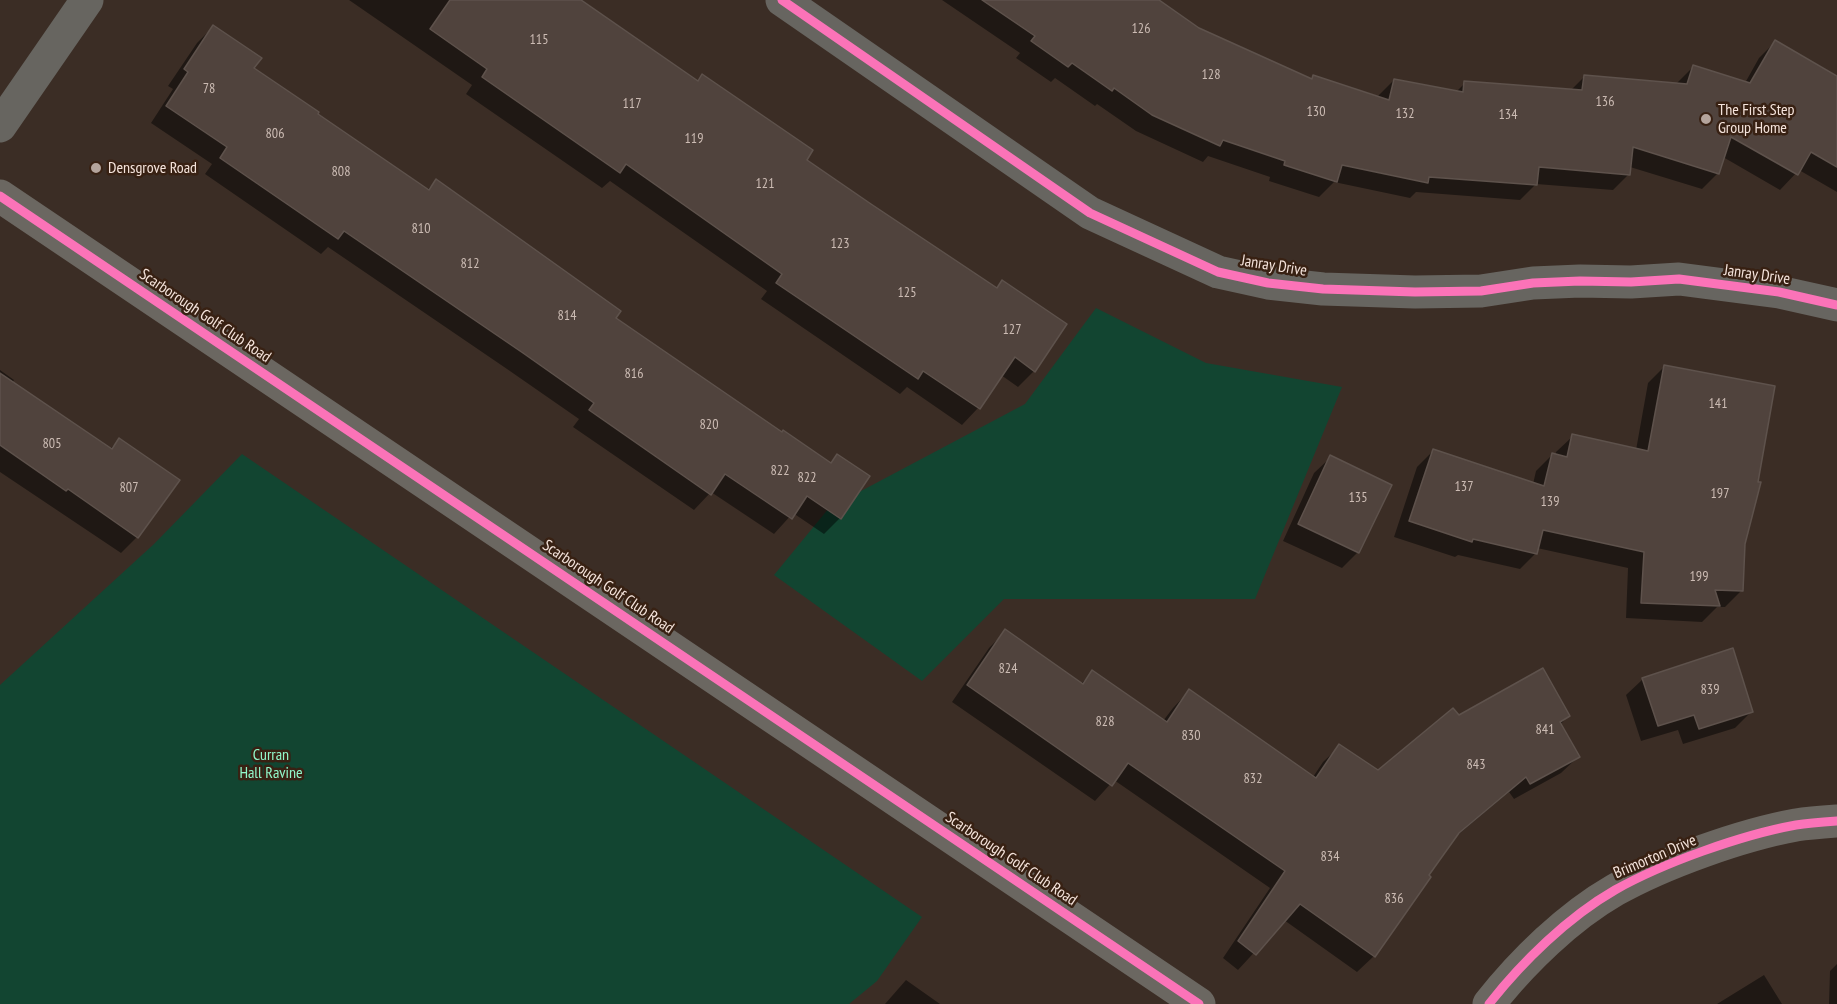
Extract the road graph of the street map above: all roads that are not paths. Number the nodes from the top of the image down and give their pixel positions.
1 (87, 0) edge
2 (782, 0) edge
3 (0, 126) edge
4 (0, 196) edge
5 (1837, 305) edge
6 (1837, 821) edge
7 (1199, 1004) edge
8 (1489, 1004) edge

1 - 3 street
2 - 5 street, Janray Drive
4 - 7 street, Scarborough Golf Club Road
6 - 8 street, Brimorton Drive

